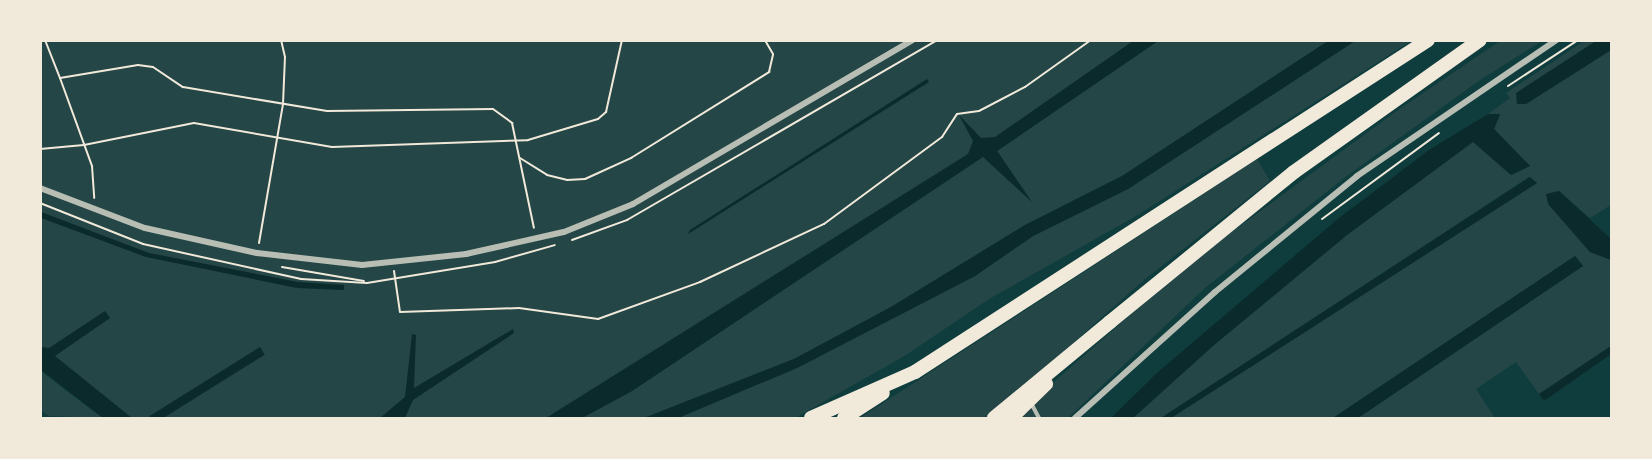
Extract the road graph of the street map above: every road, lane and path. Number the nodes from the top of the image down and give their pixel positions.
1 (45, 40) edge
2 (281, 40) edge
3 (622, 40) edge
4 (765, 40) edge
5 (913, 40) edge
6 (1091, 40) edge
7 (1428, 40) edge
8 (1480, 40) edge
9 (1556, 40) edge
10 (1578, 40) edge
11 (60, 78) junction
12 (1506, 88) dead end
13 (283, 104) junction
14 (1448, 127) dead end
15 (278, 136) junction
16 (518, 141) junction
17 (84, 145) junction
18 (40, 149) edge
19 (520, 158) junction
20 (40, 189) edge
21 (40, 203) edge
22 (92, 209) junction
23 (1318, 222) dead end
24 (536, 239) junction
25 (536, 250) dead end
26 (257, 253) junction
27 (389, 264) junction
28 (267, 265) dead end
29 (278, 266) dead end
30 (1110, 322) junction
31 (915, 372) junction
32 (1030, 400) junction
33 (811, 418) edge
34 (844, 418) edge
35 (994, 418) edge
36 (1011, 418) edge
37 (1039, 418) edge
38 (1075, 418) edge

1 - 11 path
2 - 13 path
3 - 16 path
4 - 19 path
5 - 24 street
6 - 27 path
7 - 31 highway
8 - 30 highway
9 - 38 street
10 - 12 path
11 - 13 path
11 - 17 path
13 - 15 path
13 - 16 path
14 - 23 path
15 - 16 path
15 - 17 path
15 - 26 path
16 - 19 path
17 - 18 path
17 - 22 path
19 - 24 path
20 - 22 street
21 - 29 path
22 - 26 street
24 - 25 path
24 - 27 street
26 - 27 street
26 - 28 path
30 - 32 highway
30 - 35 highway
31 - 33 highway
31 - 34 highway
32 - 36 highway
32 - 37 lane

